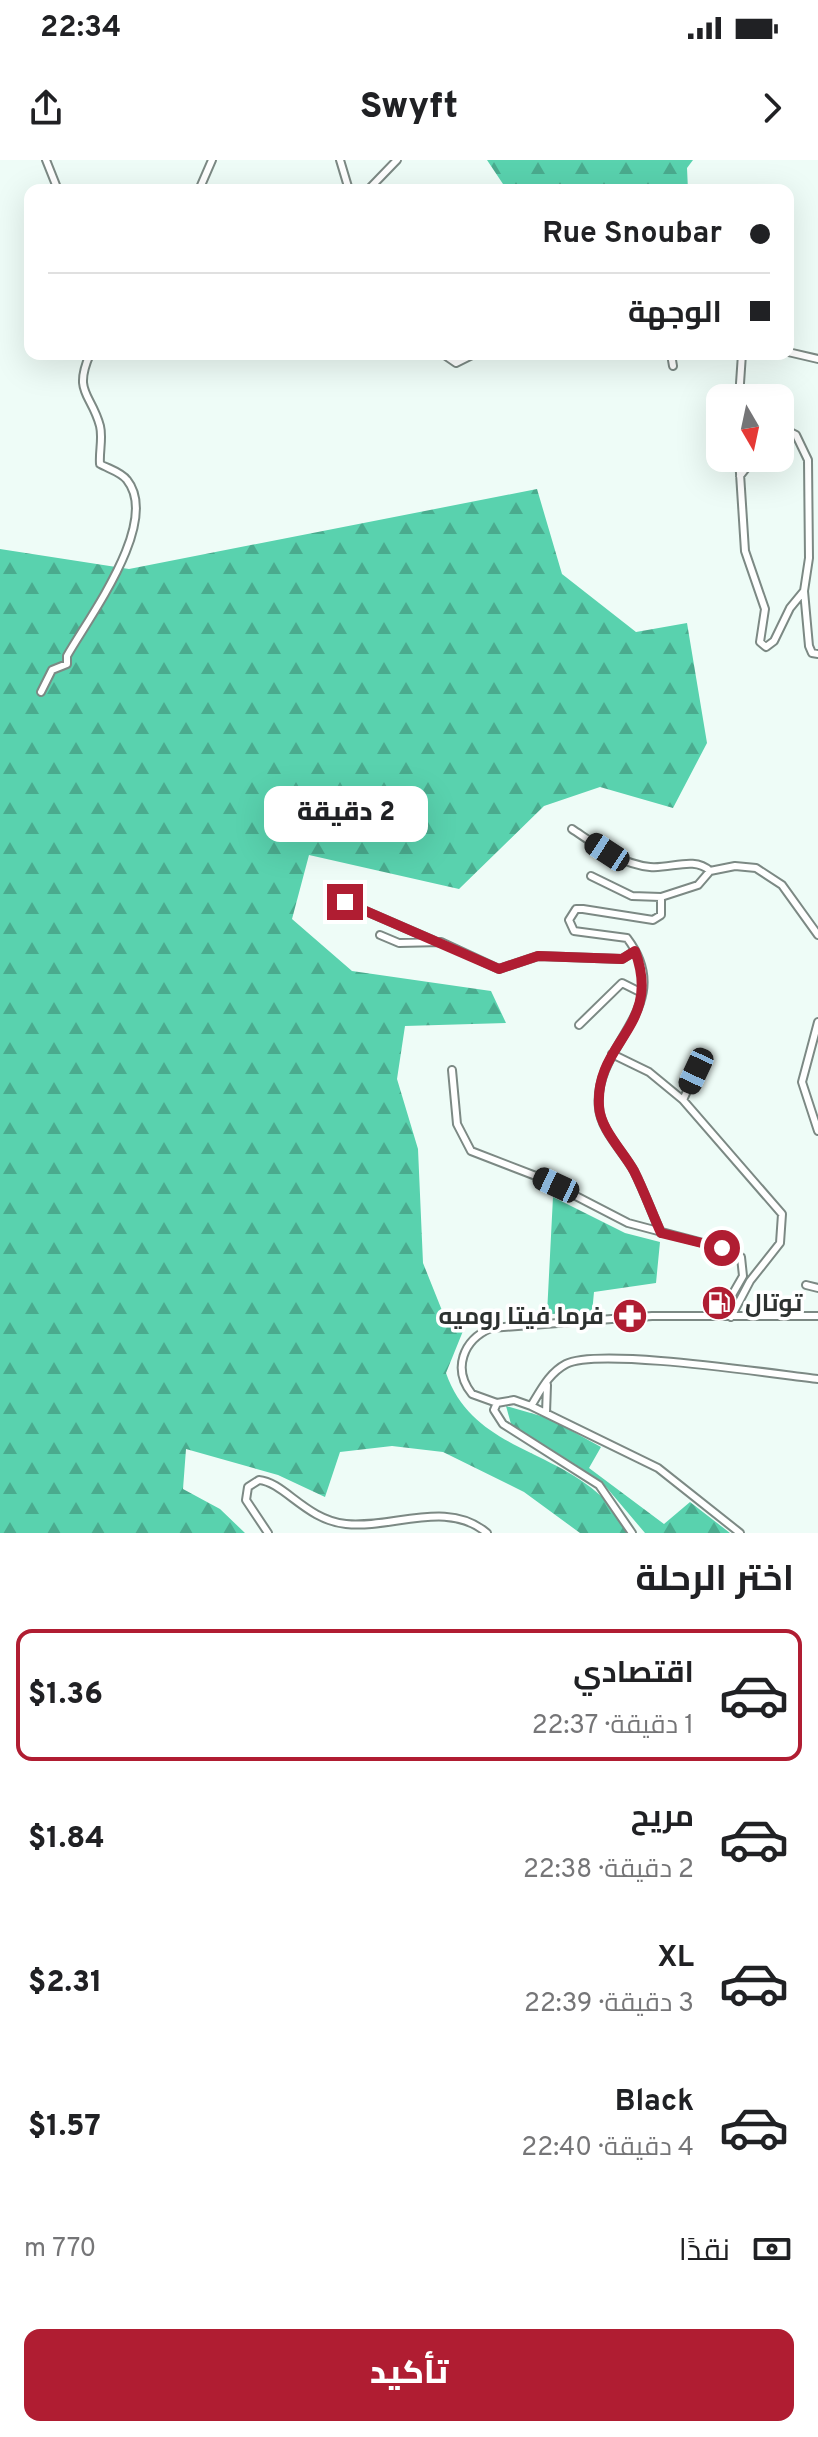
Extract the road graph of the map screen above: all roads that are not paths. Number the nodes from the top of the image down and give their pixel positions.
1 (46, 160) edge
2 (212, 160) edge
3 (340, 160) edge
4 (397, 160) edge
5 (56, 184) edge
6 (202, 184) edge
7 (347, 184) edge
8 (374, 184) edge
9 (794, 353) edge
10 (818, 359) edge
11 (89, 360) edge
12 (672, 360) edge
13 (742, 360) edge
14 (673, 366) dead end
15 (740, 384) edge
16 (794, 434) edge
17 (740, 472) edge
18 (743, 472) edge
19 (740, 476) junction
20 (804, 591) junction
21 (818, 654) edge
22 (41, 692) dead end
23 (572, 829) dead end
24 (710, 871) junction
25 (591, 876) dead end
26 (661, 897) junction
27 (345, 902) dead end
28 (380, 935) dead end
29 (818, 935) edge
30 (435, 941) junction
31 (635, 951) junction
32 (642, 993) junction
33 (818, 1022) edge
34 (579, 1025) dead end
35 (612, 1054) junction
36 (452, 1070) dead end
37 (696, 1071) dead end
38 (683, 1100) junction
39 (818, 1131) edge
40 (661, 1233) junction
41 (806, 1285) dead end
42 (818, 1288) edge
43 (720, 1316) junction
44 (818, 1316) edge
45 (731, 1317) junction
46 (818, 1379) edge
47 (547, 1381) junction
48 (497, 1403) junction
49 (531, 1406) junction
50 (546, 1413) junction
51 (268, 1533) edge
52 (487, 1533) edge
53 (632, 1533) edge
54 (740, 1533) edge

1 - 5 street
2 - 6 street
3 - 7 street
4 - 8 street
9 - 10 street
11 - 22 street
12 - 14 street
13 - 15 street
16 - 20 street
17 - 19 street
18 - 19 street
19 - 20 street
20 - 21 street
23 - 24 street
24 - 26 street
24 - 29 street
25 - 26 street
26 - 31 street
27 - 30 street
28 - 30 street
30 - 31 street
31 - 32 street
32 - 34 street
32 - 35 street
33 - 39 street
35 - 38 street
35 - 40 street
36 - 40 street
37 - 38 street
38 - 45 street
40 - 43 street
41 - 42 street
43 - 45 street
43 - 48 street
44 - 45 street
46 - 47 street
47 - 49 street
47 - 50 street
48 - 49 street
48 - 53 street
49 - 50 street
50 - 54 street
51 - 52 street

